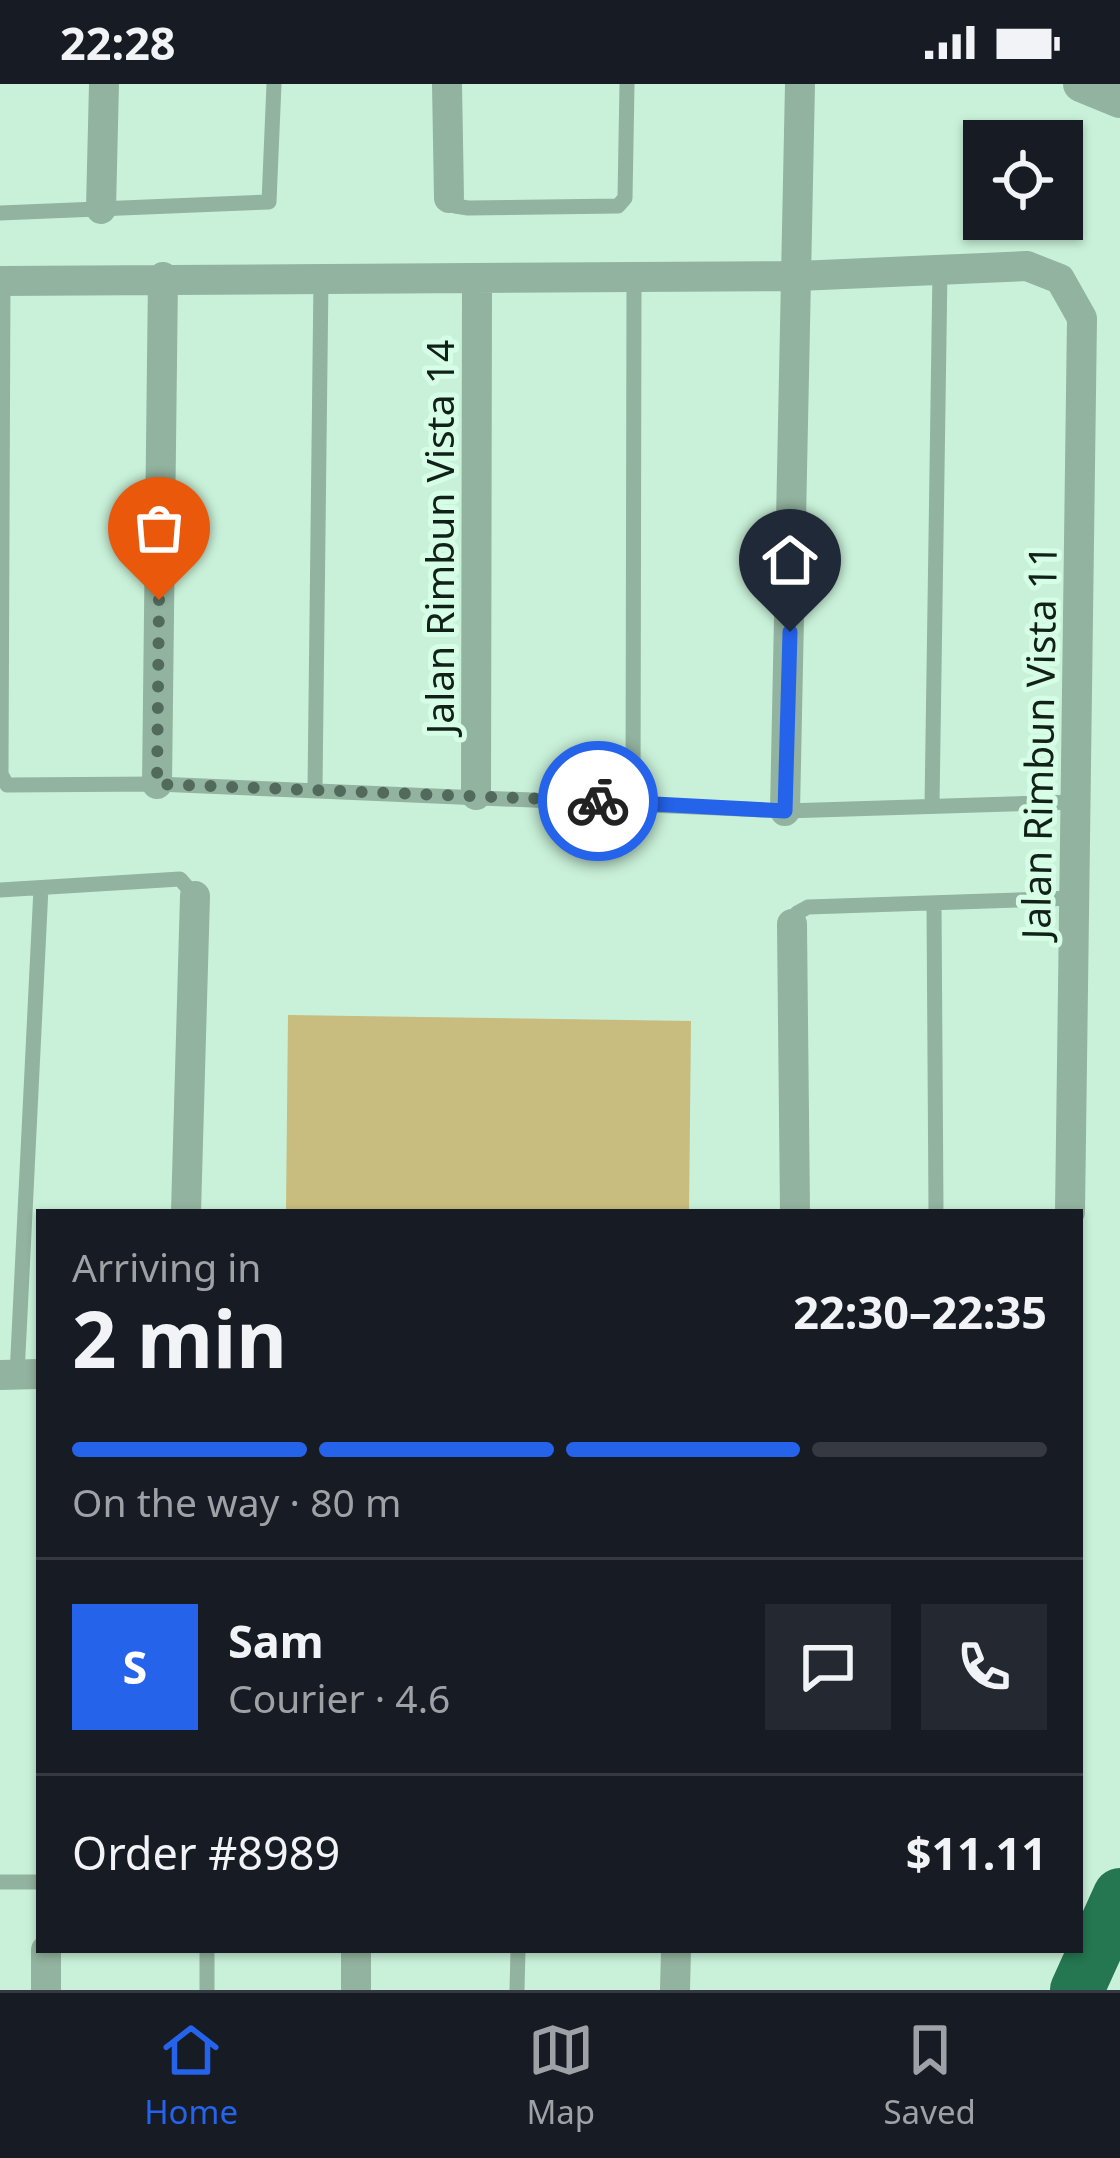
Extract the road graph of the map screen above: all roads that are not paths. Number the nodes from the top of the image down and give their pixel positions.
1 (104, 84) edge
2 (274, 84) edge
3 (447, 84) edge
4 (626, 84) edge
5 (800, 84) edge
6 (1081, 84) edge
7 (1120, 100) edge
8 (449, 198) joint
9 (101, 209) junction
10 (0, 213) edge
11 (940, 270) junction
12 (798, 276) junction
13 (163, 277) junction
14 (321, 278) junction
15 (477, 278) junction
16 (634, 278) junction
17 (2, 281) edge
18 (1, 614) edge
19 (157, 784) junction
20 (315, 789) junction
21 (476, 795) junction
22 (1076, 802) junction
23 (633, 803) junction
24 (932, 806) junction
25 (785, 811) junction
26 (41, 888) junction
27 (0, 890) edge
28 (195, 896) joint
29 (1075, 898) junction
30 (934, 903) junction
31 (792, 924) joint
32 (186, 1209) edge
33 (796, 1209) edge
34 (936, 1209) edge
35 (1070, 1209) edge
36 (19, 1375) edge
37 (0, 1882) edge
38 (36, 1882) edge
39 (1120, 1895) edge
40 (46, 1953) edge
41 (207, 1953) edge
42 (356, 1953) edge
43 (518, 1953) edge
44 (676, 1953) edge
45 (46, 1990) edge
46 (206, 1990) edge
47 (356, 1990) edge
48 (517, 1990) edge
49 (675, 1990) edge
50 (1077, 1990) edge

1 - 9 street
2 - 9 lane
3 - 8 street
4 - 8 lane
5 - 12 street
6 - 7 street
9 - 10 lane
11 - 12 street
11 - 22 street, Jalan Rimbun Vista 11
11 - 24 lane
12 - 16 street
12 - 25 street
13 - 14 street
13 - 17 street
13 - 19 street
14 - 15 street
14 - 20 lane
15 - 16 street
15 - 21 street, Jalan Rimbun Vista 14
16 - 23 lane
17 - 18 lane
18 - 19 lane
19 - 20 lane
20 - 21 lane
21 - 23 lane
22 - 24 lane
22 - 29 street, Jalan Rimbun Vista 11
23 - 25 lane
24 - 25 lane
26 - 27 lane
26 - 28 lane
26 - 36 lane
28 - 32 street
29 - 30 lane
29 - 35 street, Jalan Rimbun Vista 11
30 - 31 lane
30 - 34 lane
31 - 33 street
37 - 38 lane
39 - 50 highway
40 - 45 street
41 - 46 lane
42 - 47 street
43 - 48 lane
44 - 49 street

